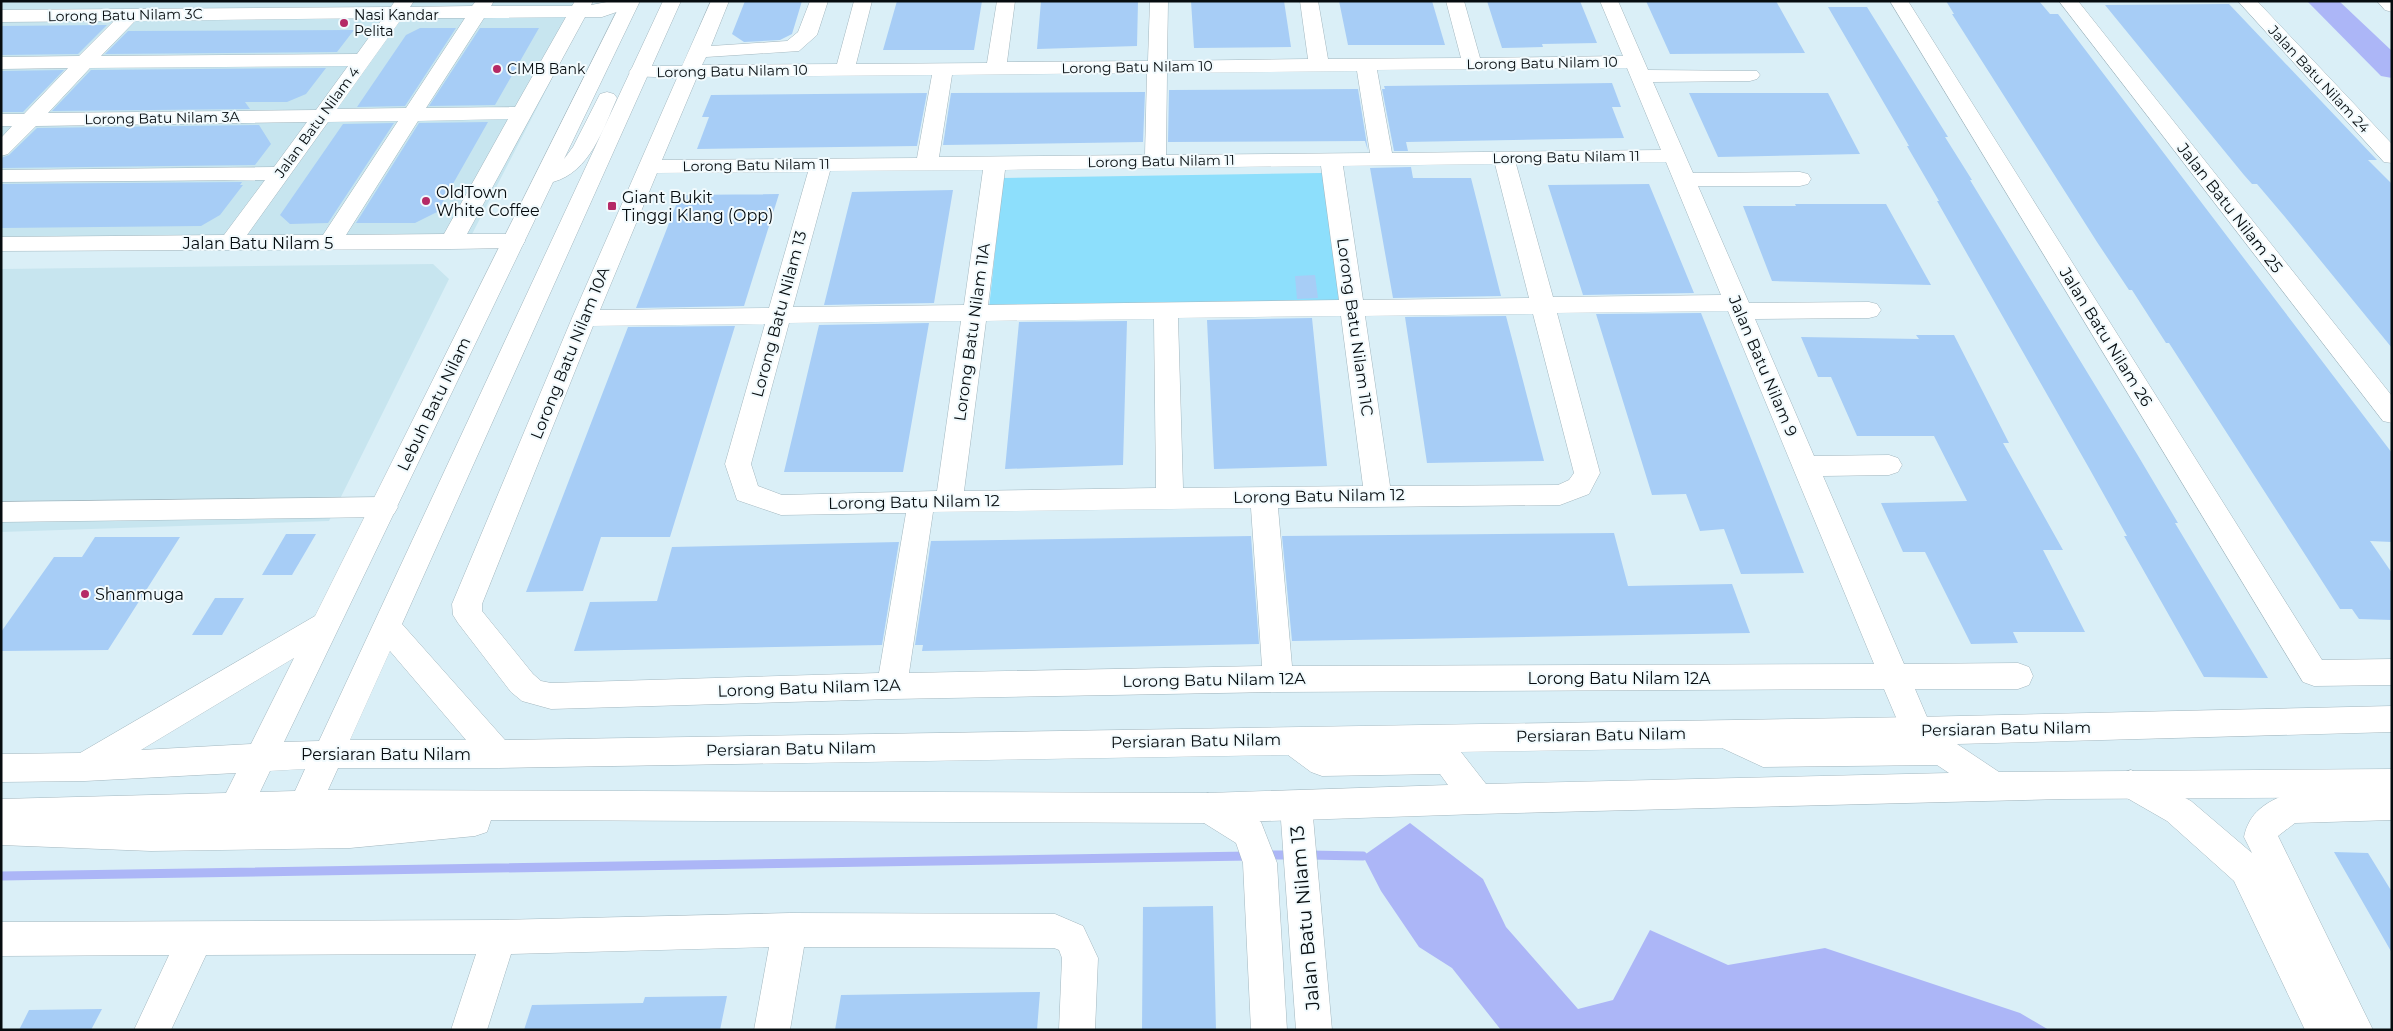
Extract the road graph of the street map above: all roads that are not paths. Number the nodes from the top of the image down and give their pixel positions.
1 (631, 1) edge
2 (672, 1) edge
3 (720, 1) edge
4 (819, 1) edge
5 (864, 1) edge
6 (1006, 1) edge
7 (1159, 1) edge
8 (1309, 1) edge
9 (1455, 1) edge
10 (1609, 1) edge
11 (1899, 1) edge
12 (2068, 1) edge
13 (2247, 1) edge
14 (2386, 1) edge
15 (401, 6) edge
16 (482, 6) edge
17 (581, 6) edge
18 (2392, 6) edge
19 (130, 15) junction
20 (1, 16) edge
21 (363, 60) junction
22 (86, 62) junction
23 (695, 62) junction
24 (1, 63) edge
25 (1366, 64) junction
26 (1472, 64) junction
27 (1319, 65) junction
28 (1158, 67) junction
29 (996, 68) junction
30 (943, 69) junction
31 (1638, 69) junction
32 (844, 70) junction
33 (640, 72) junction
34 (1750, 75) dead end
35 (523, 113) junction
36 (323, 114) junction
37 (411, 115) junction
38 (1, 120) edge
39 (30, 120) junction
40 (1, 150) edge
41 (1674, 156) junction
42 (2392, 157) edge
43 (1504, 158) junction
44 (1331, 159) junction
45 (1382, 159) junction
46 (1155, 161) junction
47 (995, 163) junction
48 (927, 164) junction
49 (821, 165) junction
50 (649, 167) junction
51 (280, 173) junction
52 (1, 176) edge
53 (546, 178) junction
54 (1800, 179) dead end
55 (1684, 180) junction
56 (514, 241) junction
57 (330, 242) junction
58 (451, 242) junction
59 (230, 243) junction
60 (1, 244) edge
61 (1544, 306) junction
62 (1738, 307) junction
63 (1352, 308) junction
64 (1166, 310) junction
65 (1870, 310) dead end
66 (975, 313) junction
67 (779, 316) junction
68 (584, 318) junction
69 (2392, 414) edge
70 (738, 464) joint
71 (1889, 465) dead end
72 (1805, 466) junction
73 (1378, 495) junction
74 (1264, 497) junction
75 (1170, 498) junction
76 (949, 502) junction
77 (921, 503) junction
78 (384, 507) junction
79 (1, 512) edge
80 (326, 624) junction
81 (387, 628) junction
82 (2392, 672) edge
83 (2018, 676) dead end
84 (1895, 678) junction
85 (1278, 679) junction
86 (892, 686) junction
87 (533, 692) joint
88 (2392, 719) edge
89 (1917, 731) junction
90 (1725, 734) junction
91 (1292, 740) junction
92 (328, 754) junction
93 (498, 754) junction
94 (260, 756) junction
95 (85, 767) junction
96 (1, 768) edge
97 (2392, 783) edge
98 (2132, 784) junction
99 (1995, 787) junction
100 (1478, 799) junction
101 (305, 804) junction
102 (2392, 805) edge
103 (630, 806) junction
104 (1296, 806) junction
105 (236, 807) junction
106 (1208, 808) junction
107 (1, 814) edge
108 (1, 831) edge
109 (2261, 837) junction
110 (2246, 870) junction
111 (790, 930) junction
112 (499, 937) junction
113 (196, 938) junction
114 (1, 940) edge
115 (152, 1030) edge
116 (468, 1030) edge
117 (772, 1030) edge
118 (1078, 1030) edge
119 (1269, 1030) edge
120 (1314, 1030) edge
121 (2324, 1030) edge
122 (2354, 1030) edge

1 - 17 street, Lorong Batu Nilam 3C
1 - 53 street, Lebuh Batu Nilam
2 - 33 street
3 - 23 street, Lorong Batu Nilam 10A
4 - 23 street
5 - 32 street
6 - 29 street
7 - 28 street
8 - 27 street
9 - 26 street
10 - 31 street, Jalan Batu Nilam 9
11 - 82 street, Jalan Batu Nilam 26
12 - 69 street, Jalan Batu Nilam 25
13 - 42 street, Jalan Batu Nilam 24
14 - 18 street
15 - 16 street, Lorong Batu Nilam 3C
15 - 19 street, Lorong Batu Nilam 3C
15 - 21 street, Jalan Batu Nilam 4
16 - 17 street, Lorong Batu Nilam 3C
16 - 37 street
17 - 35 street
19 - 20 street, Lorong Batu Nilam 3C
19 - 22 street
21 - 22 street
21 - 36 street, Jalan Batu Nilam 4
22 - 24 street
22 - 39 street
23 - 32 street, Lorong Batu Nilam 10
23 - 33 street, Lorong Batu Nilam 10
23 - 50 street, Lorong Batu Nilam 10A
25 - 26 street, Lorong Batu Nilam 10
25 - 27 street, Lorong Batu Nilam 10
25 - 45 street
26 - 31 street, Lorong Batu Nilam 10
27 - 28 street, Lorong Batu Nilam 10
28 - 29 street, Lorong Batu Nilam 10
28 - 46 street
29 - 30 street, Lorong Batu Nilam 10
30 - 32 street, Lorong Batu Nilam 10
30 - 48 street
31 - 34 street, Lorong Batu Nilam 10
31 - 41 street, Jalan Batu Nilam 9
33 - 53 street, Lorong Batu Nilam 10
33 - 81 street
35 - 37 street, Lorong Batu Nilam 3A
35 - 58 street
36 - 37 street, Lorong Batu Nilam 3A
36 - 39 street, Lorong Batu Nilam 3A
36 - 51 street, Jalan Batu Nilam 4
37 - 57 street
38 - 39 street, Lorong Batu Nilam 3A
39 - 40 street
41 - 43 street, Lorong Batu Nilam 11
41 - 55 street, Jalan Batu Nilam 9
43 - 45 street, Lorong Batu Nilam 11
43 - 61 street, Lorong Batu Nilam 12
44 - 45 street, Lorong Batu Nilam 11
44 - 46 street, Lorong Batu Nilam 11
44 - 63 street, Lorong Batu Nilam 11C
46 - 47 street, Lorong Batu Nilam 11
47 - 48 street, Lorong Batu Nilam 11
47 - 66 street, Lorong Batu Nilam 11A
48 - 49 street, Lorong Batu Nilam 11
49 - 50 street, Lorong Batu Nilam 11
49 - 67 street, Lorong Batu Nilam 13
50 - 68 street, Lorong Batu Nilam 10A
51 - 52 street
51 - 59 street, Jalan Batu Nilam 4
53 - 56 street, Lebuh Batu Nilam
54 - 55 street
55 - 62 street, Jalan Batu Nilam 9
56 - 58 street, Jalan Batu Nilam 5
56 - 78 street, Lebuh Batu Nilam
57 - 58 street, Jalan Batu Nilam 5
57 - 59 street, Jalan Batu Nilam 5
59 - 60 street, Jalan Batu Nilam 5
61 - 62 street
61 - 63 street
61 - 73 street, Lorong Batu Nilam 12
62 - 65 street
62 - 72 street, Jalan Batu Nilam 9
63 - 64 street
63 - 73 street, Lorong Batu Nilam 11C
64 - 66 street
64 - 75 street
66 - 67 street
66 - 76 street, Lorong Batu Nilam 11A
67 - 68 street
67 - 70 street, Lorong Batu Nilam 13
68 - 87 street, Lorong Batu Nilam 10A
70 - 77 street, Lorong Batu Nilam 12
71 - 72 street
72 - 84 street, Jalan Batu Nilam 9
73 - 74 street, Lorong Batu Nilam 12
74 - 75 street, Lorong Batu Nilam 12
74 - 85 street
75 - 76 street, Lorong Batu Nilam 12
76 - 77 street, Lorong Batu Nilam 12
77 - 86 street
78 - 79 street
78 - 80 street, Lebuh Batu Nilam
80 - 94 street, Lebuh Batu Nilam
80 - 95 street
81 - 92 street
81 - 93 street
83 - 84 street, Lorong Batu Nilam 12A
84 - 85 street, Lorong Batu Nilam 12A
84 - 89 street, Jalan Batu Nilam 9
85 - 86 street, Lorong Batu Nilam 12A
86 - 87 street, Lorong Batu Nilam 12A
88 - 89 street, Persiaran Batu Nilam
89 - 90 street, Persiaran Batu Nilam
90 - 91 street, Persiaran Batu Nilam
90 - 99 street
91 - 93 street, Persiaran Batu Nilam
91 - 100 street
92 - 93 street, Persiaran Batu Nilam
92 - 94 street, Persiaran Batu Nilam
92 - 101 street
94 - 95 street, Persiaran Batu Nilam
94 - 105 street, Lebuh Batu Nilam
95 - 96 street, Persiaran Batu Nilam
97 - 98 street
98 - 99 street
98 - 110 street
99 - 100 street
100 - 104 street
101 - 103 street
101 - 105 street
102 - 109 street
103 - 106 street
103 - 108 street
104 - 106 street
104 - 120 street, Jalan Batu Nilam 13
105 - 107 street
106 - 119 street
109 - 110 street
109 - 122 street
110 - 121 street
111 - 112 street
111 - 117 street
111 - 118 street
112 - 113 street
112 - 116 street
113 - 114 street
113 - 115 street

